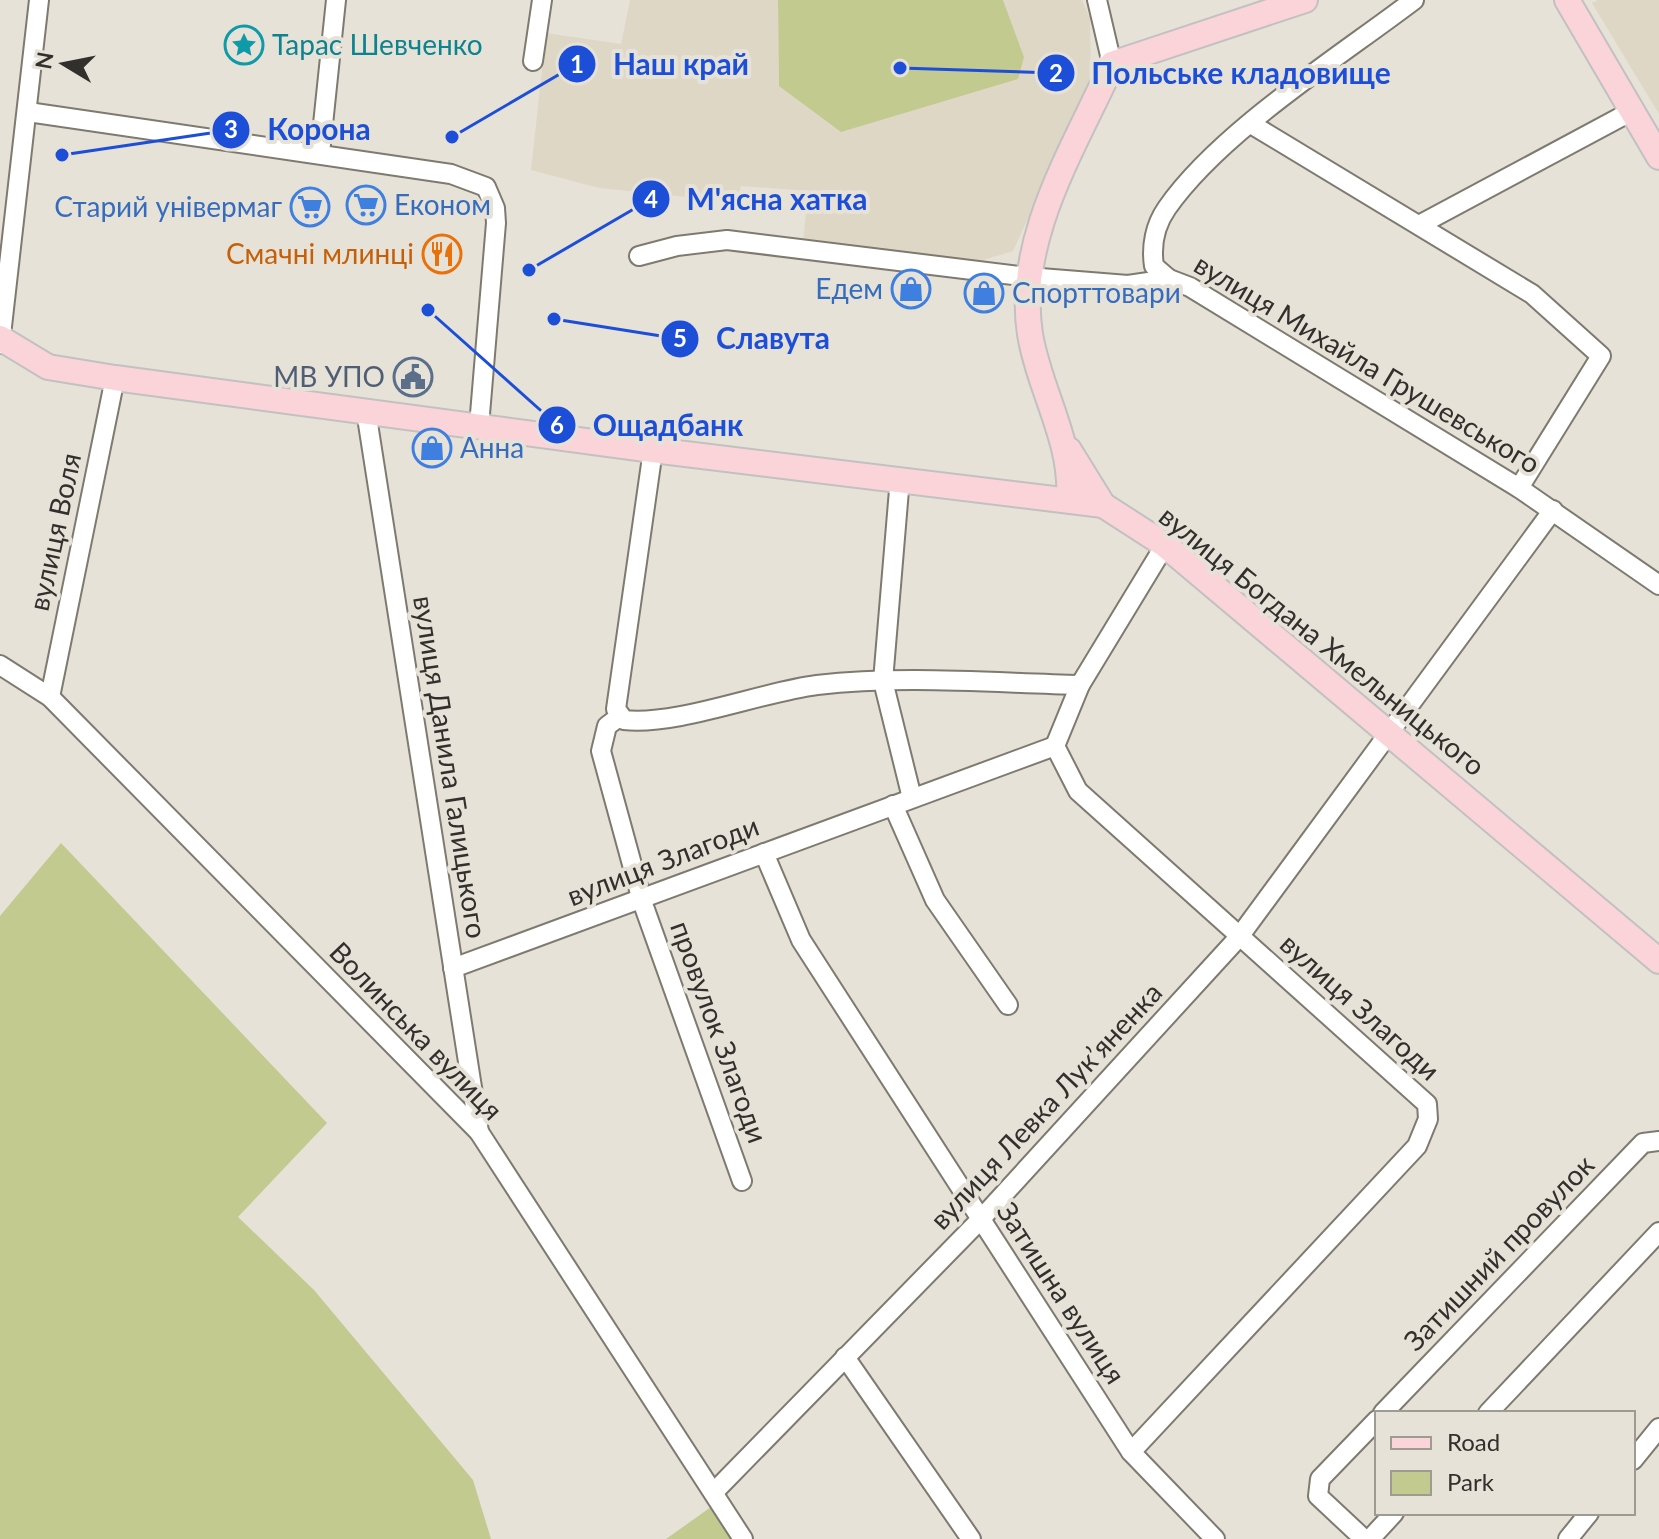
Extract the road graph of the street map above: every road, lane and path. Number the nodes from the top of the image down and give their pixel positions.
1 (39, 0) edge
2 (336, 0) edge
3 (542, 0) edge
4 (1097, 0) edge
5 (1305, 0) edge
6 (1414, 0) edge
7 (1567, 0) edge
8 (533, 61) dead end
9 (1112, 64) junction
10 (1632, 111) junction
11 (28, 112) junction
12 (1251, 124) junction
13 (320, 153) junction
14 (1659, 157) edge
15 (1421, 224) junction
16 (639, 256) dead end
17 (1028, 277) junction
18 (1169, 279) junction
19 (0, 340) edge
20 (115, 378) junction
21 (366, 411) junction
22 (479, 426) junction
23 (1062, 438) junction
24 (653, 450) junction
25 (900, 478) junction
26 (1519, 488) junction
27 (1041, 495) junction
28 (1069, 499) junction
29 (1103, 505) junction
30 (1553, 510) junction
31 (1165, 545) junction
32 (1659, 585) edge
33 (0, 665) edge
34 (883, 681) junction
35 (1080, 685) junction
36 (50, 697) junction
37 (619, 717) junction
38 (1387, 731) junction
39 (1055, 746) junction
40 (912, 798) junction
41 (893, 805) junction
42 (764, 853) junction
43 (642, 901) junction
44 (1239, 937) junction
45 (1659, 961) edge
46 (453, 968) junction
47 (1008, 1005) dead end
48 (479, 1132) junction
49 (1659, 1141) edge
50 (742, 1181) dead end
51 (980, 1220) junction
52 (1659, 1232) edge
53 (845, 1357) junction
54 (1385, 1411) edge
55 (1490, 1411) edge
56 (1375, 1422) edge
57 (1659, 1428) edge
58 (1131, 1452) junction
59 (1635, 1458) edge
60 (714, 1492) junction
61 (1392, 1515) edge
62 (1587, 1515) edge
63 (1376, 1536) edge
64 (743, 1539) edge
65 (971, 1539) edge
66 (1215, 1539) edge
67 (1568, 1539) edge

1 - 11 street
2 - 13 street
3 - 8 street
4 - 9 street
5 - 9 main road
6 - 12 street
7 - 10 main road
9 - 17 main road
10 - 14 main road
10 - 15 street
11 - 13 street
11 - 19 street
12 - 15 street
12 - 18 street
13 - 22 street
15 - 26 street
16 - 17 street, вулиця Михайла Грушевського
17 - 18 street, вулиця Михайла Грушевського
17 - 23 main road
18 - 26 street, вулиця Михайла Грушевського
19 - 20 main road, вулиця Богдана Хмельницького
20 - 21 main road, вулиця Богдана Хмельницького
20 - 36 street, вулиця Воля
21 - 22 main road, вулиця Богдана Хмельницького
21 - 46 street, вулиця Данила Галицького
22 - 24 main road, вулиця Богдана Хмельницького
23 - 27 main road
23 - 28 main road
23 - 29 main road
24 - 25 main road, вулиця Богдана Хмельницького
24 - 37 street
25 - 27 main road, вулиця Богдана Хмельницького
25 - 34 street
26 - 30 street, вулиця Михайла Грушевського
27 - 28 main road, вулиця Богдана Хмельницького
28 - 29 main road, вулиця Богдана Хмельницького
29 - 31 main road, вулиця Богдана Хмельницького
30 - 32 street, вулиця Михайла Грушевського
30 - 38 street, вулиця Левка Лукʼяненка
31 - 35 street
31 - 38 main road, вулиця Богдана Хмельницького
33 - 36 street, Волинська вулиця
34 - 35 street
34 - 37 street
34 - 40 street
35 - 39 street
36 - 48 street, Волинська вулиця
37 - 43 street, провулок Злагоди
38 - 44 street, вулиця Левка Лукʼяненка
38 - 45 main road, вулиця Богдана Хмельницького
39 - 40 street, вулиця Злагоди
39 - 44 street, вулиця Злагоди
40 - 41 street, вулиця Злагоди
41 - 42 street, вулиця Злагоди
41 - 47 street
42 - 43 street, вулиця Злагоди
42 - 51 street, Затишна вулиця
43 - 46 street, вулиця Злагоди
43 - 50 street, провулок Злагоди
44 - 51 street, вулиця Левка Лукʼяненка
44 - 58 street, вулиця Злагоди
46 - 48 street, вулиця Данила Галицького
48 - 60 street, Волинська вулиця
49 - 54 street, Затишний провулок
51 - 53 street, вулиця Левка Лукʼяненка
51 - 58 street, Затишна вулиця
52 - 55 street
53 - 60 street, вулиця Левка Лукʼяненка
53 - 65 street
56 - 63 street
57 - 59 street
58 - 66 street, Затишна вулиця
60 - 64 street, Волинська вулиця
61 - 63 street
62 - 67 street

